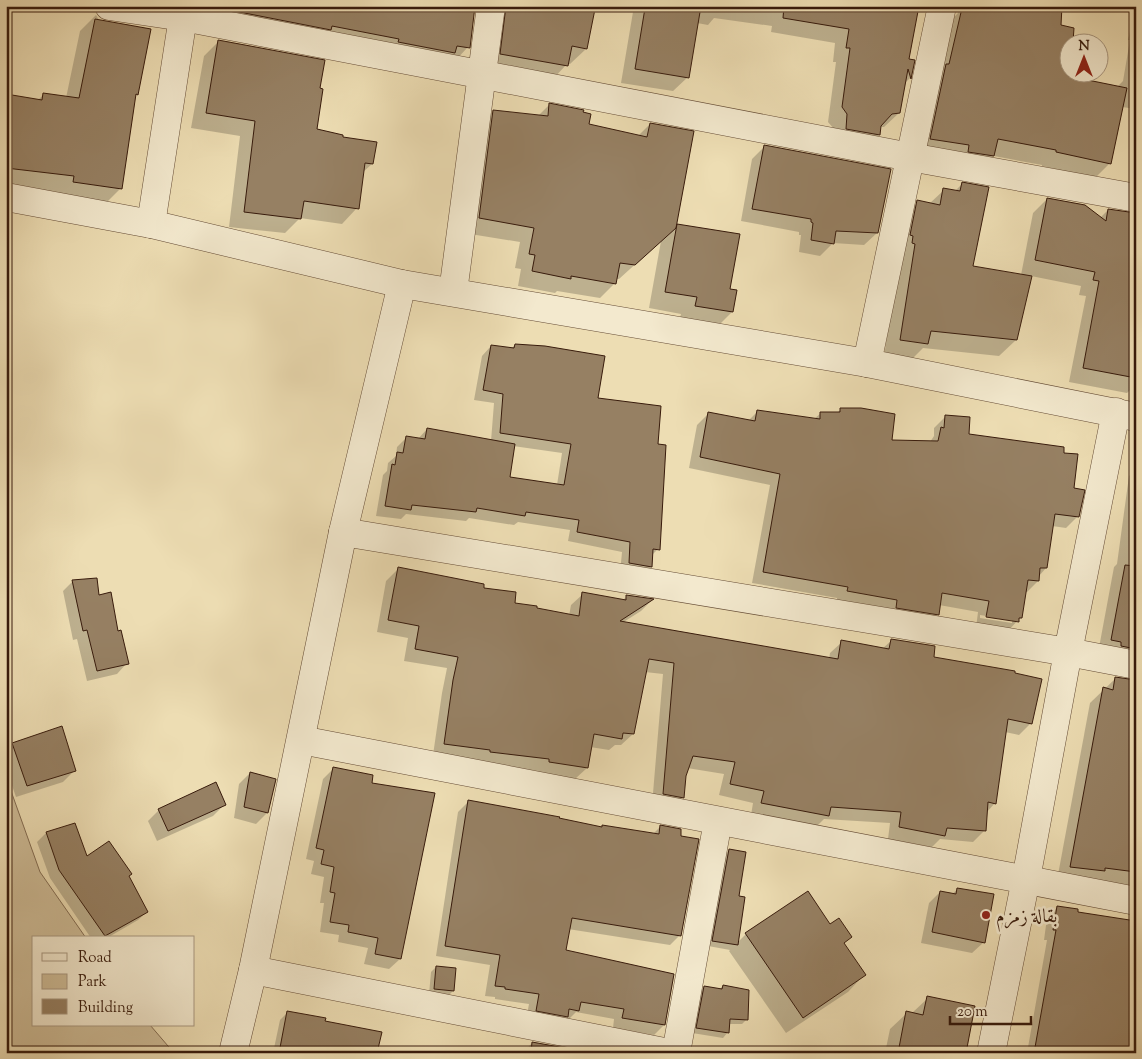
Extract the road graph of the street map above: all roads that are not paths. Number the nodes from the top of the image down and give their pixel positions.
1 (109, 6) edge
2 (491, 6) edge
3 (942, 6) edge
4 (183, 17) junction
5 (481, 73) junction
6 (910, 157) junction
7 (6, 197) edge
8 (1136, 198) edge
9 (150, 224) junction
10 (402, 284) junction
11 (453, 292) junction
12 (867, 363) junction
13 (1126, 415) edge
14 (343, 532) junction
15 (1068, 652) junction
16 (1136, 666) edge
17 (301, 740) junction
18 (718, 821) junction
19 (1026, 879) junction
20 (1136, 901) edge
21 (253, 970) junction
22 (233, 1053) edge
23 (669, 1053) edge
24 (676, 1053) edge
25 (991, 1053) edge

1 - 4 street
2 - 5 street
3 - 6 street
4 - 5 street
4 - 9 street
5 - 6 street
5 - 11 street
6 - 8 street
6 - 12 street
7 - 9 street
9 - 10 street
10 - 11 street
10 - 14 street
11 - 12 street
12 - 13 street
13 - 15 street
14 - 15 street
14 - 17 street
15 - 16 street
15 - 19 street
17 - 18 street
17 - 21 street
18 - 19 street
18 - 24 street
19 - 20 street
19 - 25 street
21 - 22 street
21 - 23 street

